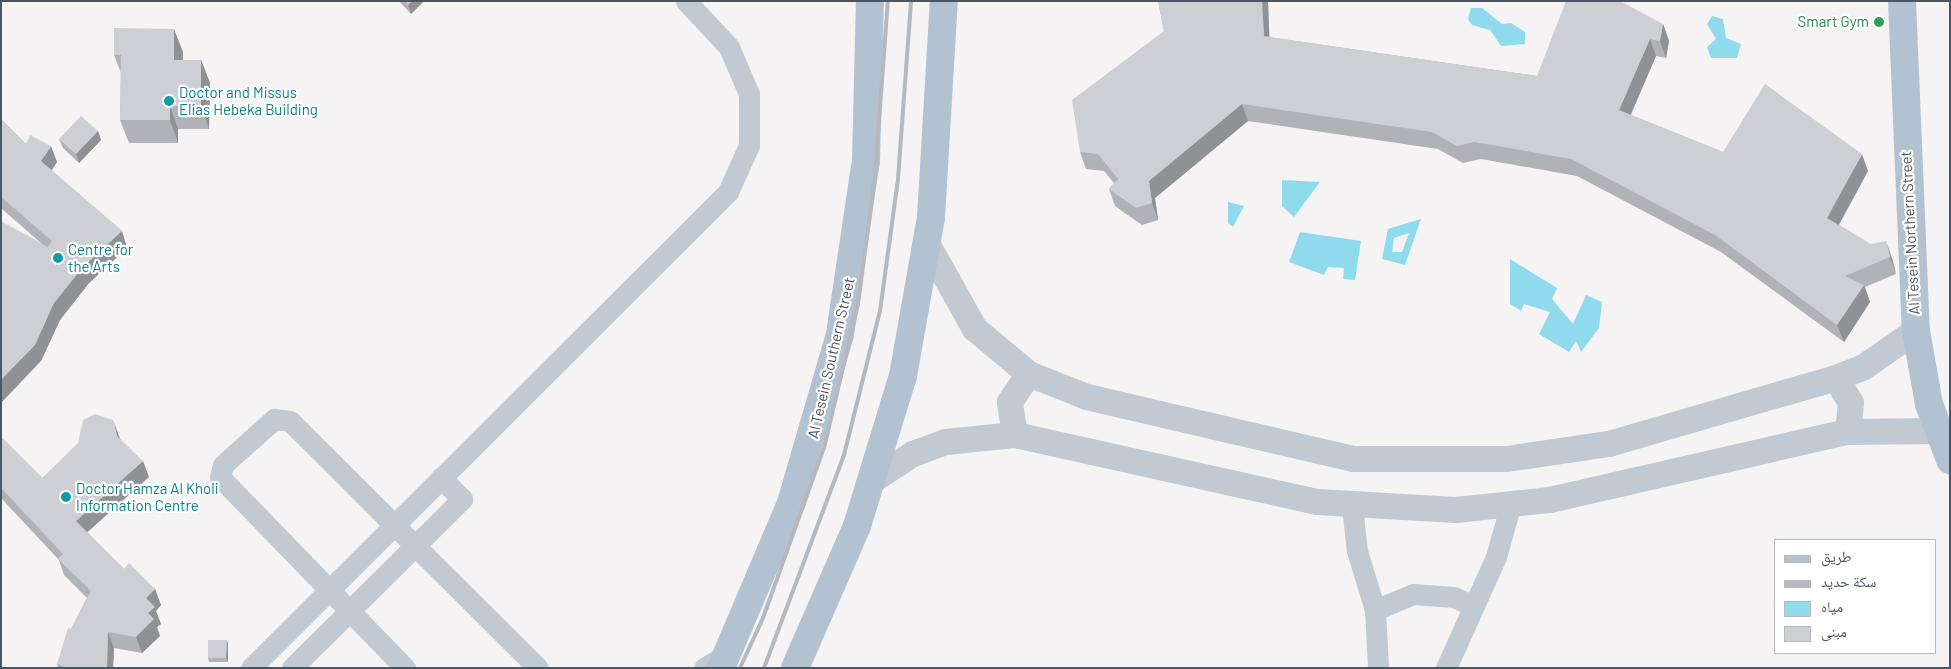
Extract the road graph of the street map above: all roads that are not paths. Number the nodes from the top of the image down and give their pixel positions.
1 (686, 1) edge
2 (870, 1) edge
3 (944, 1) edge
4 (1902, 1) edge
5 (928, 245) junction
6 (1916, 330) junction
7 (1029, 374) junction
8 (1836, 378) junction
9 (1939, 431) junction
10 (1848, 432) junction
11 (1015, 435) junction
12 (1950, 460) edge
13 (441, 478) junction
14 (873, 480) junction
15 (1352, 506) junction
16 (1510, 507) junction
17 (394, 524) junction
18 (415, 545) junction
19 (327, 590) junction
20 (1473, 606) junction
21 (1375, 610) junction
22 (349, 611) junction
23 (276, 641) junction
24 (724, 661) edge
25 (295, 664) edge
26 (528, 665) edge
27 (251, 668) edge
28 (405, 668) edge
29 (704, 668) edge
30 (795, 668) edge
31 (1378, 668) edge
32 (1446, 668) edge

1 - 13 street
2 - 24 main road, Al Tesein Southern Street
3 - 5 main road
4 - 6 main road, Al Tesein Northern Street
5 - 7 street
5 - 14 main road
6 - 8 street
6 - 9 main road, Al Tesein Northern Street
7 - 8 street
7 - 11 street
8 - 10 street
9 - 10 street
9 - 12 main road, Al Tesein Northern Street
10 - 16 street
11 - 14 street
11 - 15 street
13 - 17 street
13 - 18 street
14 - 30 main road
15 - 16 street
15 - 21 street
16 - 20 street
17 - 18 street
17 - 19 street
17 - 19 street
18 - 22 street
18 - 26 street
19 - 22 street
19 - 23 street
20 - 21 street
20 - 32 street
21 - 31 street
22 - 25 street
22 - 28 street
23 - 25 street
23 - 27 street
24 - 29 street

